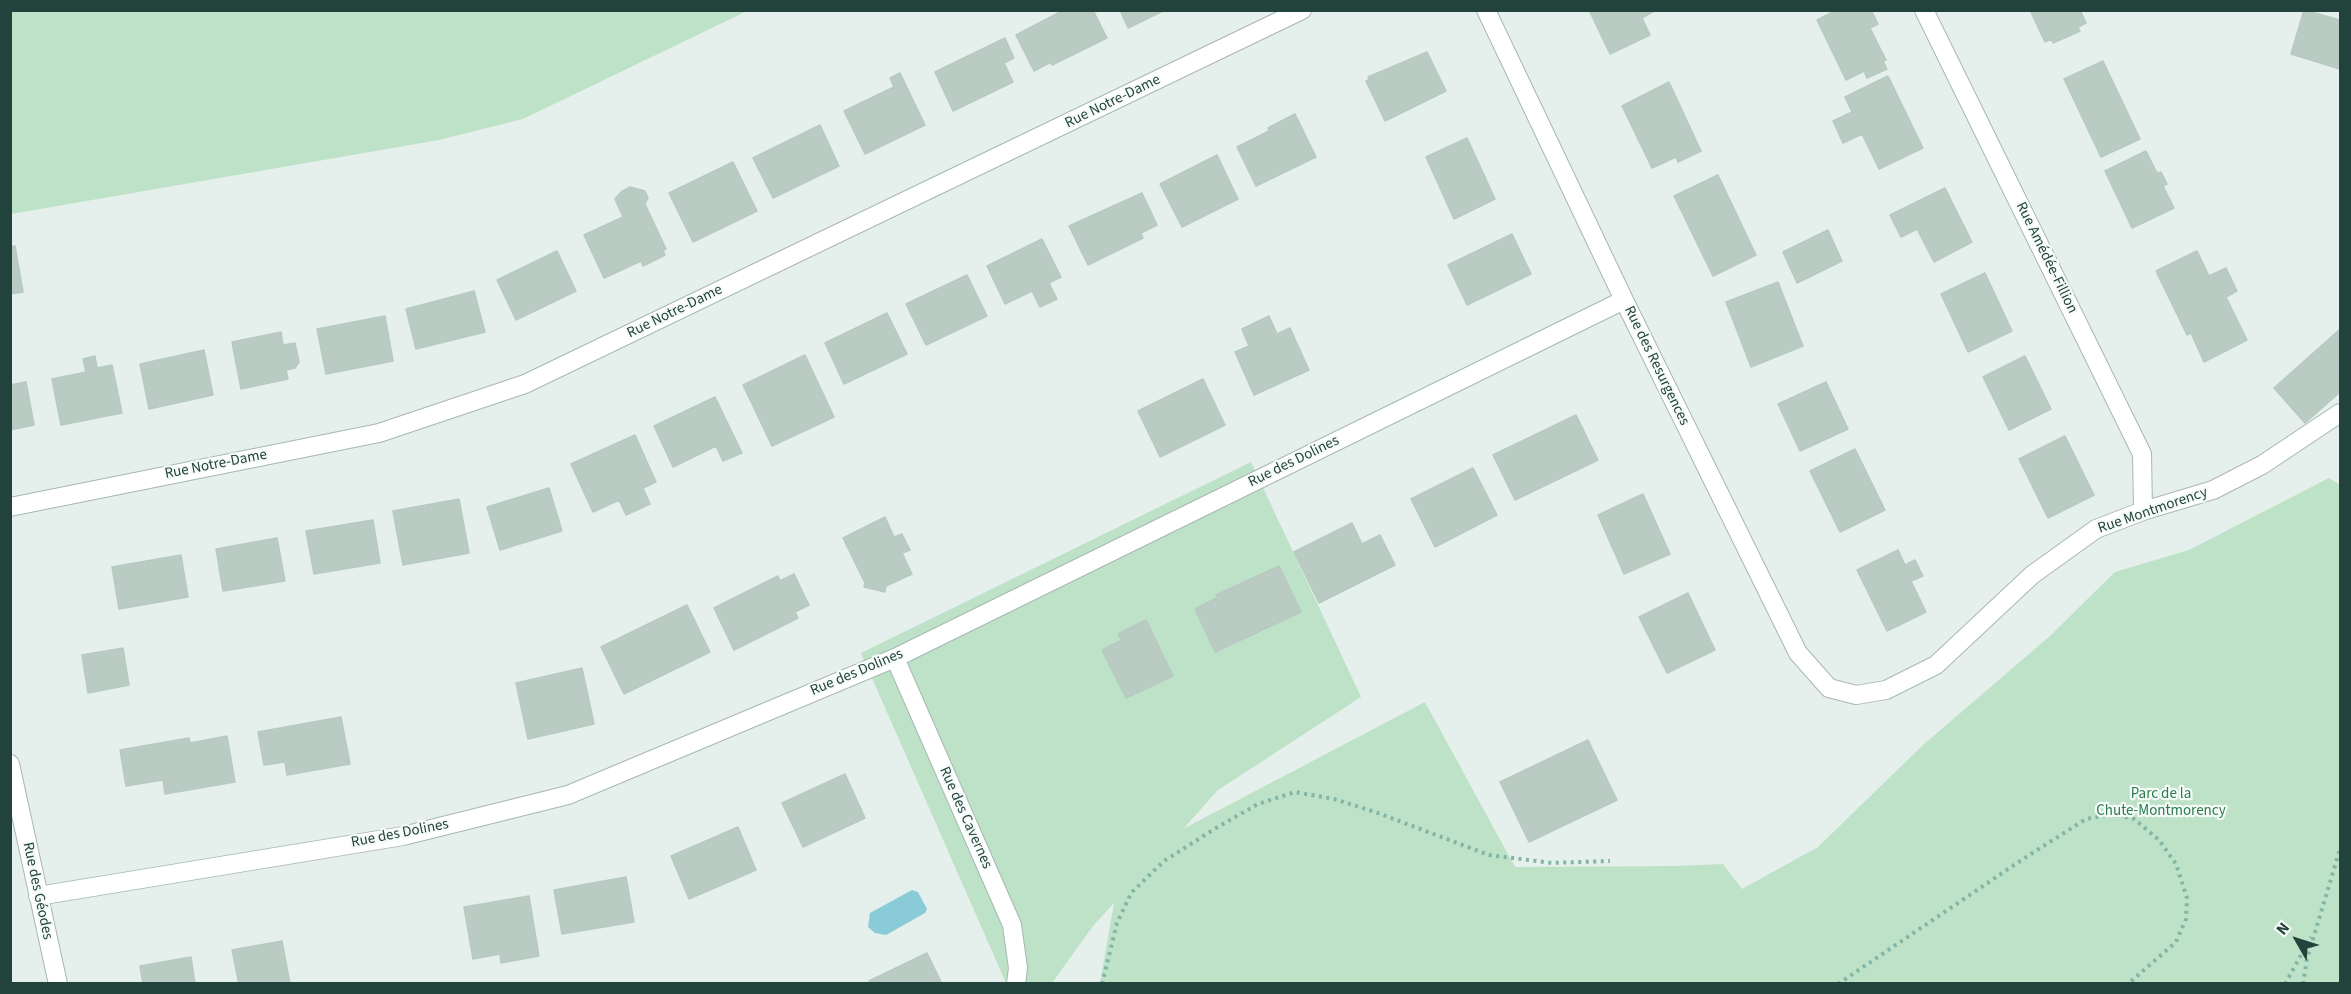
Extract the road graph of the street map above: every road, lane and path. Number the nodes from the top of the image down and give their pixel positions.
1 (1302, 10) edge
2 (1486, 10) edge
3 (1924, 10) edge
4 (1624, 300) junction
5 (2340, 413) edge
6 (10, 507) edge
7 (2143, 511) junction
8 (895, 658) junction
9 (1856, 695) joint
10 (10, 764) edge
11 (2340, 849) edge
12 (1610, 861) dead end
13 (38, 896) junction
14 (2315, 931) junction
15 (58, 984) edge
16 (1016, 984) edge
17 (1102, 984) edge
18 (1838, 984) edge
19 (2128, 984) edge
20 (2285, 984) edge
21 (2303, 984) edge

1 - 6 street, Rue Notre-Dame
2 - 4 street, Rue des Resurgences
3 - 7 street, Rue Amédée-Fillion
4 - 8 street, Rue des Dolines
4 - 9 street, Rue des Resurgences
5 - 7 street, Rue Montmorency
7 - 9 street, Rue Montmorency
8 - 13 street, Rue des Dolines
8 - 16 street, Rue des Cavernes
10 - 13 street, Rue des Géodes
11 - 14 path
12 - 17 path
13 - 15 street, Rue des Géodes
14 - 20 path
14 - 21 path
18 - 19 path

